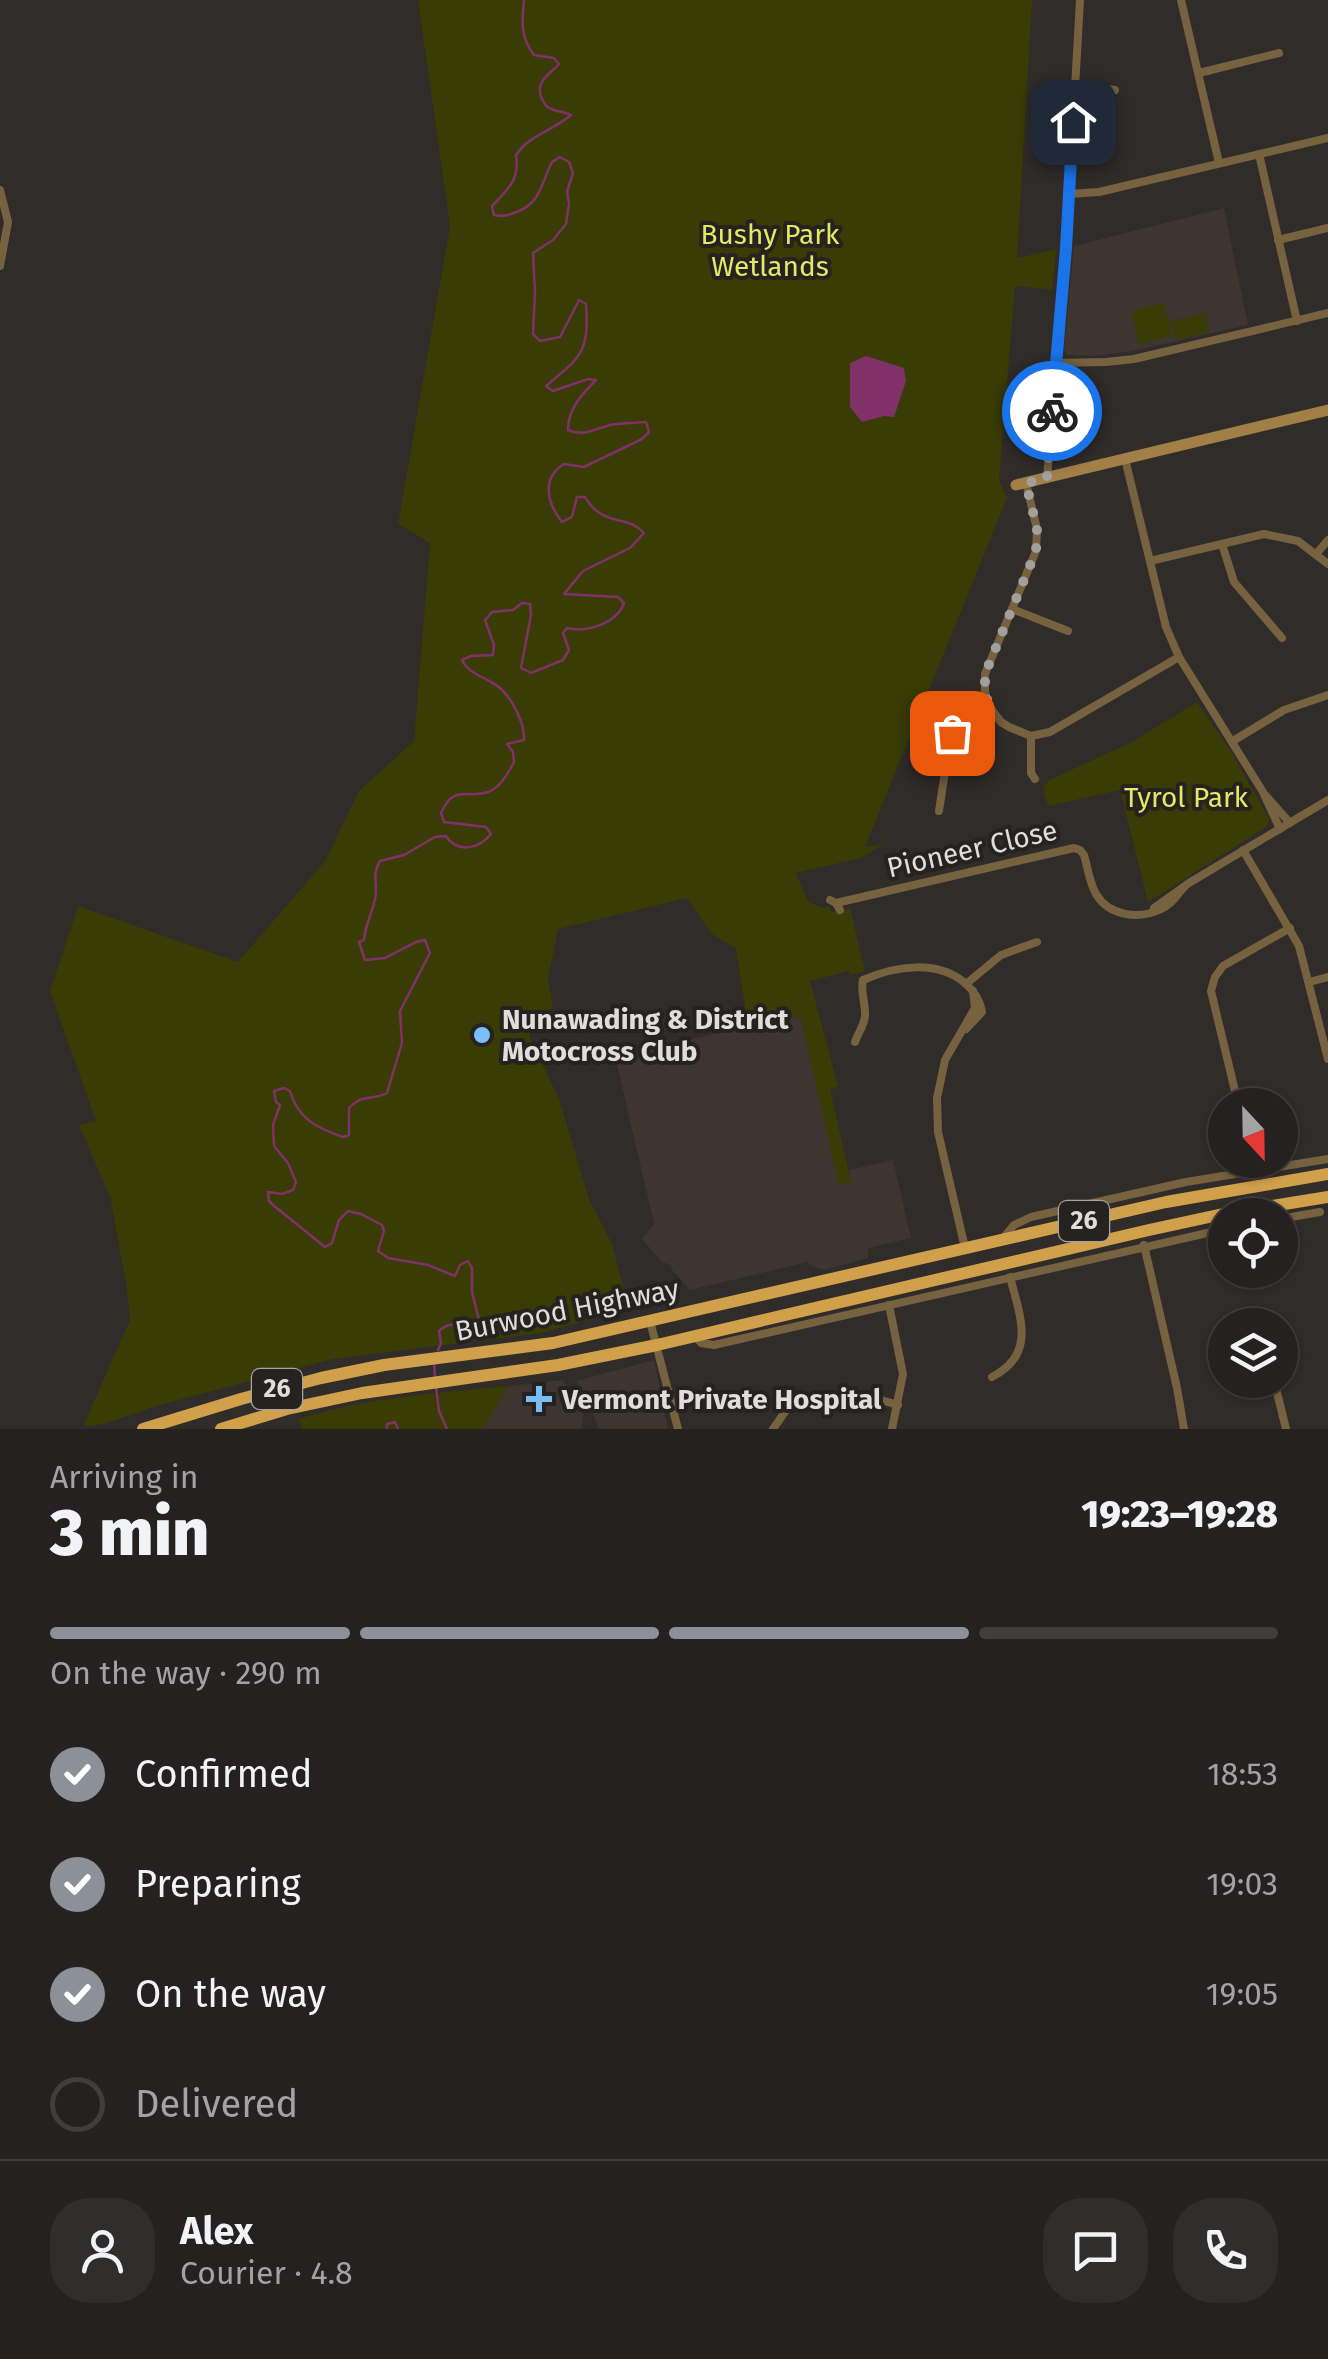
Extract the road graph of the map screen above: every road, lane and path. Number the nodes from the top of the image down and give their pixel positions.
1 (1080, 0) edge
2 (1181, 0) edge
3 (1279, 53) dead end
4 (1198, 73) junction
5 (1075, 86) junction
6 (1116, 90) dead end
7 (1328, 138) edge
8 (1258, 154) junction
9 (1219, 162) junction
10 (0, 190) edge
11 (1069, 194) junction
12 (1328, 228) edge
13 (1278, 240) junction
14 (0, 266) edge
15 (1328, 313) edge
16 (1297, 320) junction
17 (1055, 363) junction
18 (1328, 410) edge
19 (1125, 459) junction
20 (1052, 477) junction
21 (1021, 484) joint
22 (1328, 540) edge
23 (1222, 544) junction
24 (1316, 553) junction
25 (1150, 561) junction
26 (1328, 564) edge
27 (1012, 609) junction
28 (1068, 631) dead end
29 (1282, 638) dead end
30 (1179, 656) junction
31 (1328, 694) edge
32 (989, 706) junction
33 (1031, 736) junction
34 (1232, 741) junction
35 (1035, 779) dead end
36 (1263, 792) junction
37 (1328, 800) edge
38 (939, 811) dead end
39 (1290, 823) junction
40 (1280, 829) junction
41 (1243, 850) junction
42 (835, 904) dead end
43 (1290, 928) junction
44 (1037, 942) dead end
45 (1328, 977) edge
46 (1310, 982) junction
47 (970, 988) junction
48 (855, 1034) dead end
49 (1328, 1059) edge
50 (1233, 1088) edge
51 (1328, 1159) edge
52 (1328, 1174) edge
53 (1145, 1191) junction
54 (1328, 1196) edge
55 (1311, 1199) junction
56 (1166, 1202) junction
57 (1320, 1212) dead end
58 (1302, 1215) junction
59 (1298, 1216) edge
60 (1208, 1233) edge
61 (1001, 1240) junction
62 (1079, 1246) junction
63 (1144, 1246) junction
64 (966, 1248) junction
65 (1083, 1260) junction
66 (1010, 1277) junction
67 (889, 1305) junction
68 (650, 1322) junction
69 (694, 1336) junction
70 (657, 1344) junction
71 (992, 1376) dead end
72 (864, 1395) dead end
73 (1278, 1398) edge
74 (898, 1406) junction
75 (786, 1409) dead end
76 (143, 1429) edge
77 (221, 1429) edge
78 (678, 1429) edge
79 (773, 1429) edge
80 (892, 1429) edge
81 (1184, 1429) edge
82 (1286, 1429) edge

1 - 5 street
2 - 4 street
3 - 4 street
4 - 9 street
5 - 6 street
5 - 11 street
7 - 8 street
8 - 9 street
8 - 13 street
9 - 11 street
10 - 14 street
11 - 17 street
12 - 13 street
13 - 16 street
15 - 16 street
16 - 17 street
17 - 20 street
18 - 19 main road
19 - 20 main road
19 - 25 street
20 - 21 main road
21 - 27 street
22 - 24 street
23 - 24 street
23 - 25 street
23 - 29 street
24 - 26 street
25 - 30 street
27 - 28 street
27 - 32 street
30 - 33 street
30 - 34 street
31 - 34 street
32 - 33 street
32 - 38 street
33 - 35 street
34 - 36 street
36 - 39 street
36 - 40 street
37 - 39 street
39 - 40 street
40 - 41 street
41 - 42 street, Pioneer Close
41 - 43 street
43 - 46 street
43 - 50 street
44 - 47 street
45 - 46 street
46 - 49 street
47 - 48 street
47 - 64 street
51 - 53 street, Burwood Highway
52 - 56 highway, Burwood Highway / 26
53 - 56 street
53 - 61 street, Burwood Highway
54 - 55 highway, Burwood Highway / 26
55 - 58 street
55 - 62 highway, Burwood Highway / 26
56 - 61 highway, Burwood Highway / 26
57 - 58 street
58 - 59 street
60 - 63 street, Burwood Highway
61 - 64 highway, Burwood Highway / 26
62 - 65 street
62 - 69 highway, Burwood Highway / 26
63 - 65 street, Burwood Highway
63 - 81 street
64 - 68 highway, Burwood Highway / 26
65 - 66 street, Burwood Highway
66 - 67 street, Burwood Highway
66 - 71 street
67 - 69 street, Burwood Highway
67 - 74 street
68 - 70 street
68 - 76 highway, Burwood Highway / 26
69 - 70 highway, Burwood Highway / 26
70 - 77 highway, Burwood Highway / 26
70 - 78 street
72 - 74 street
73 - 82 street
74 - 80 street
75 - 79 street

